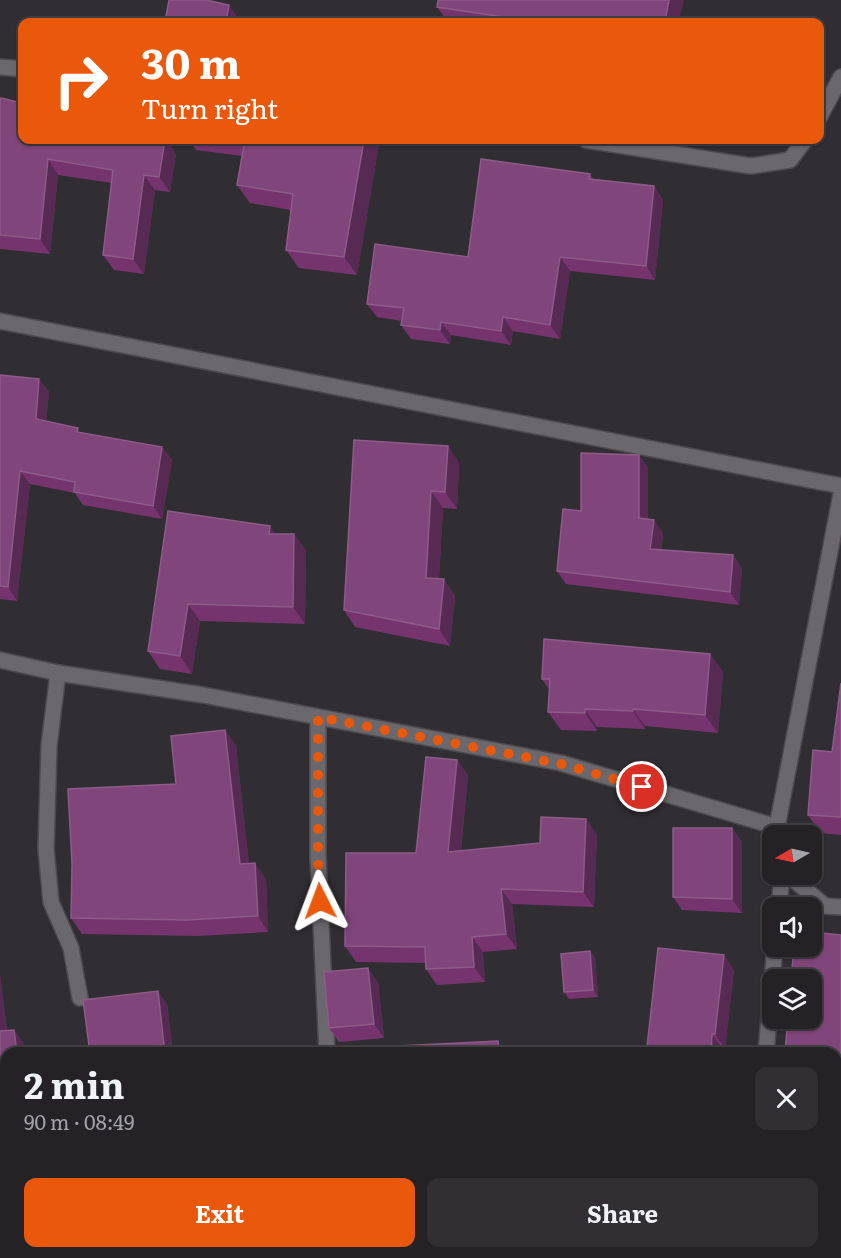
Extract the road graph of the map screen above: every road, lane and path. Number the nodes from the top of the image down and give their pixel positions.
1 (0, 67) edge
2 (18, 69) edge
3 (841, 77) edge
4 (824, 109) edge
5 (611, 144) edge
6 (802, 144) edge
7 (0, 321) edge
8 (841, 486) edge
9 (841, 495) edge
10 (0, 660) edge
11 (58, 673) junction
12 (318, 717) junction
13 (779, 825) edge
14 (762, 826) edge
15 (800, 885) edge
16 (841, 907) edge
17 (774, 957) edge
18 (80, 998) dead end
19 (327, 1047) edge
20 (767, 1047) edge

1 - 2 street
3 - 4 street
5 - 6 street
7 - 8 street
9 - 13 street
10 - 11 street
11 - 12 street
11 - 18 street
12 - 14 street
12 - 19 street
15 - 16 street
17 - 20 street

